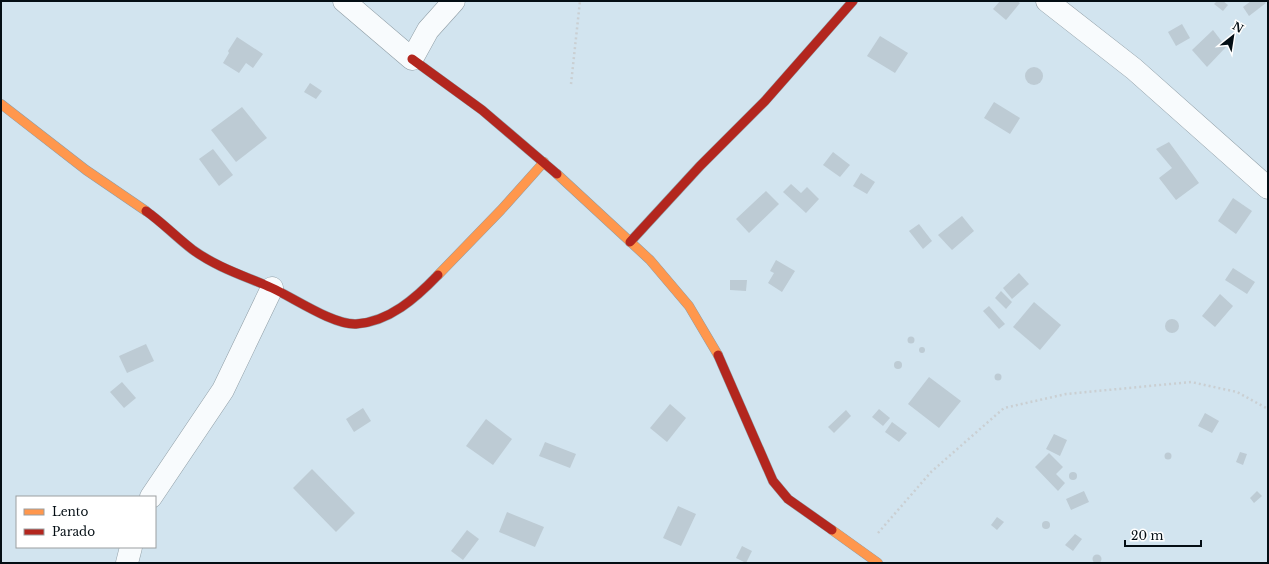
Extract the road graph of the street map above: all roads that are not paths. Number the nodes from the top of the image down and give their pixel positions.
1 (344, 1) edge
2 (454, 1) edge
3 (853, 1) edge
4 (1047, 1) edge
5 (412, 59) junction
6 (1, 104) edge
7 (544, 162) junction
8 (1268, 188) edge
9 (630, 242) junction
10 (272, 288) junction
11 (152, 496) edge
12 (131, 548) edge
13 (127, 563) edge
14 (878, 563) edge

1 - 5 street
2 - 5 street
3 - 9 street
4 - 8 street
5 - 7 street
6 - 10 street
7 - 9 street
7 - 10 street
9 - 14 street
10 - 11 street
12 - 13 street

